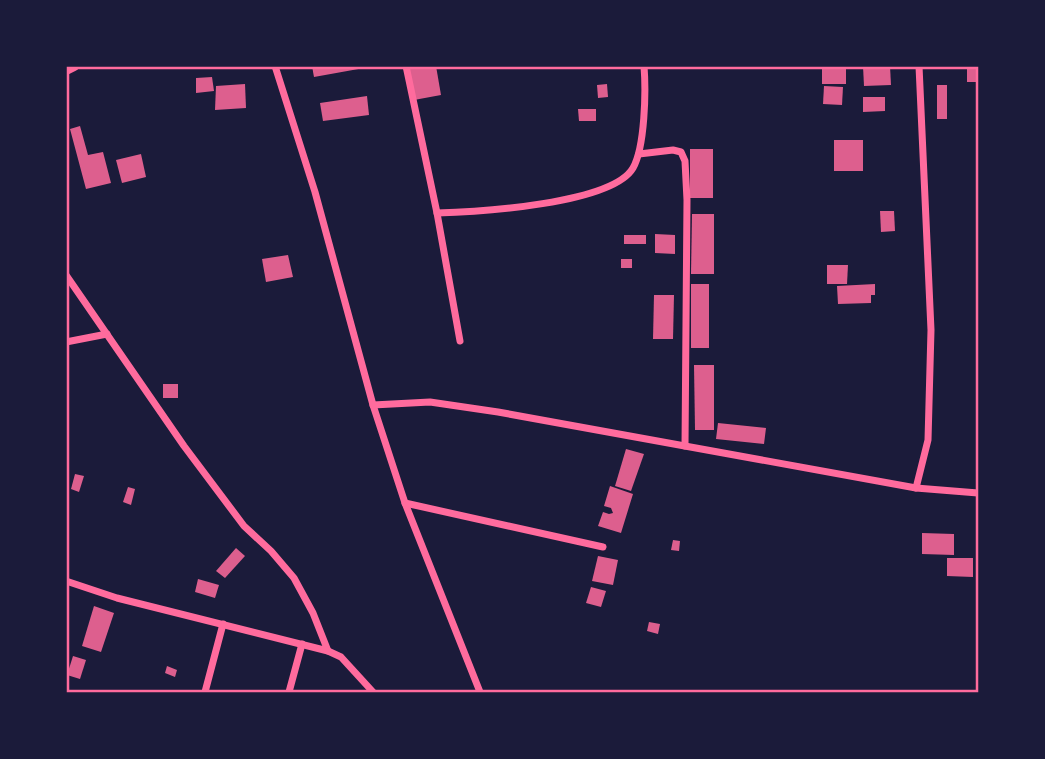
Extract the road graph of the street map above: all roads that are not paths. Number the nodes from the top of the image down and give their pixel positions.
1 (74, 66) edge
2 (275, 66) edge
3 (406, 66) edge
4 (644, 66) edge
5 (919, 66) edge
6 (66, 70) edge
7 (639, 154) junction
8 (437, 214) junction
9 (66, 275) edge
10 (107, 334) junction
11 (460, 341) dead end
12 (66, 342) edge
13 (373, 405) junction
14 (685, 446) junction
15 (916, 488) junction
16 (978, 493) edge
17 (405, 503) junction
18 (603, 547) dead end
19 (66, 581) edge
20 (223, 624) junction
21 (302, 644) junction
22 (328, 651) junction
23 (205, 692) edge
24 (289, 692) edge
25 (373, 692) edge
26 (480, 692) edge

1 - 6 main road
2 - 13 street
3 - 8 street
4 - 7 street
5 - 15 street
7 - 8 street
7 - 14 street
8 - 11 street
9 - 10 street
10 - 12 street
10 - 22 street
13 - 14 street
13 - 17 street
14 - 15 street
15 - 16 street
17 - 18 street
17 - 26 street
19 - 20 street
20 - 21 street
20 - 23 street
21 - 22 street
21 - 24 street
22 - 25 street

